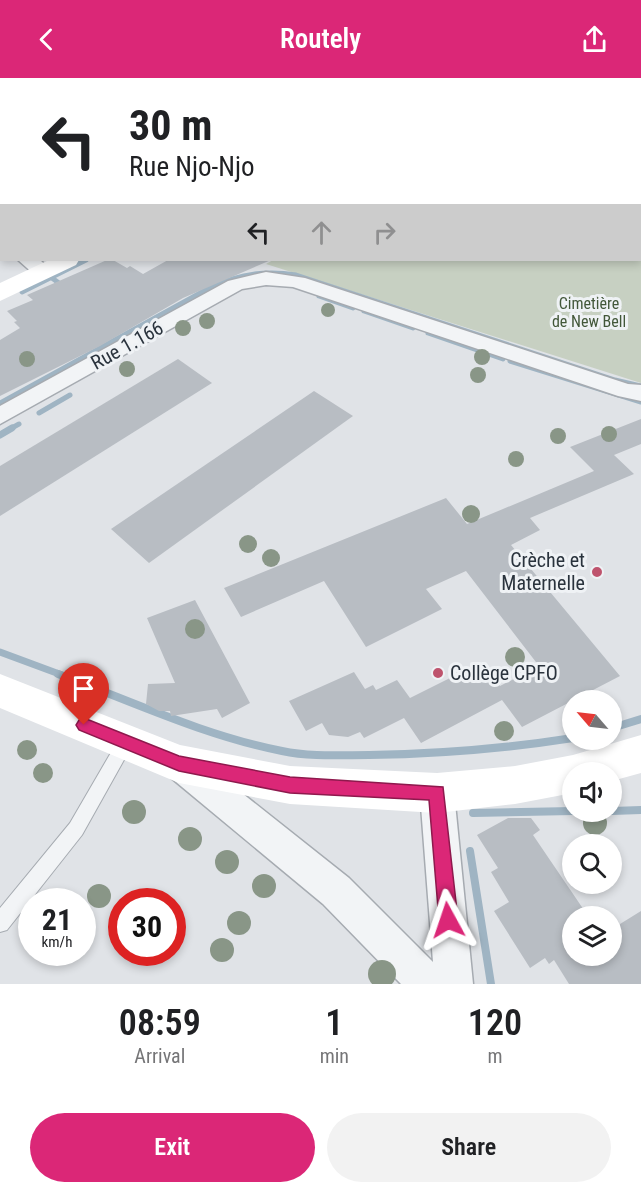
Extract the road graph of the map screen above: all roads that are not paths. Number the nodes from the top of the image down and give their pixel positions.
1 (62, 261) edge
2 (36, 266) edge
3 (0, 292) edge
4 (641, 393) edge
5 (0, 416) edge
6 (0, 691) edge
7 (126, 742) junction
8 (641, 754) edge
9 (613, 762) edge
10 (179, 764) junction
11 (562, 776) edge
12 (437, 793) junction
13 (0, 923) edge
14 (428, 984) edge
15 (454, 984) edge

1 - 2 main road
2 - 3 main road
4 - 5 street, Rue 1.166
6 - 7 main road
7 - 10 main road
7 - 13 lane
8 - 9 main road
10 - 12 main road
10 - 14 street
11 - 12 main road
12 - 15 street

